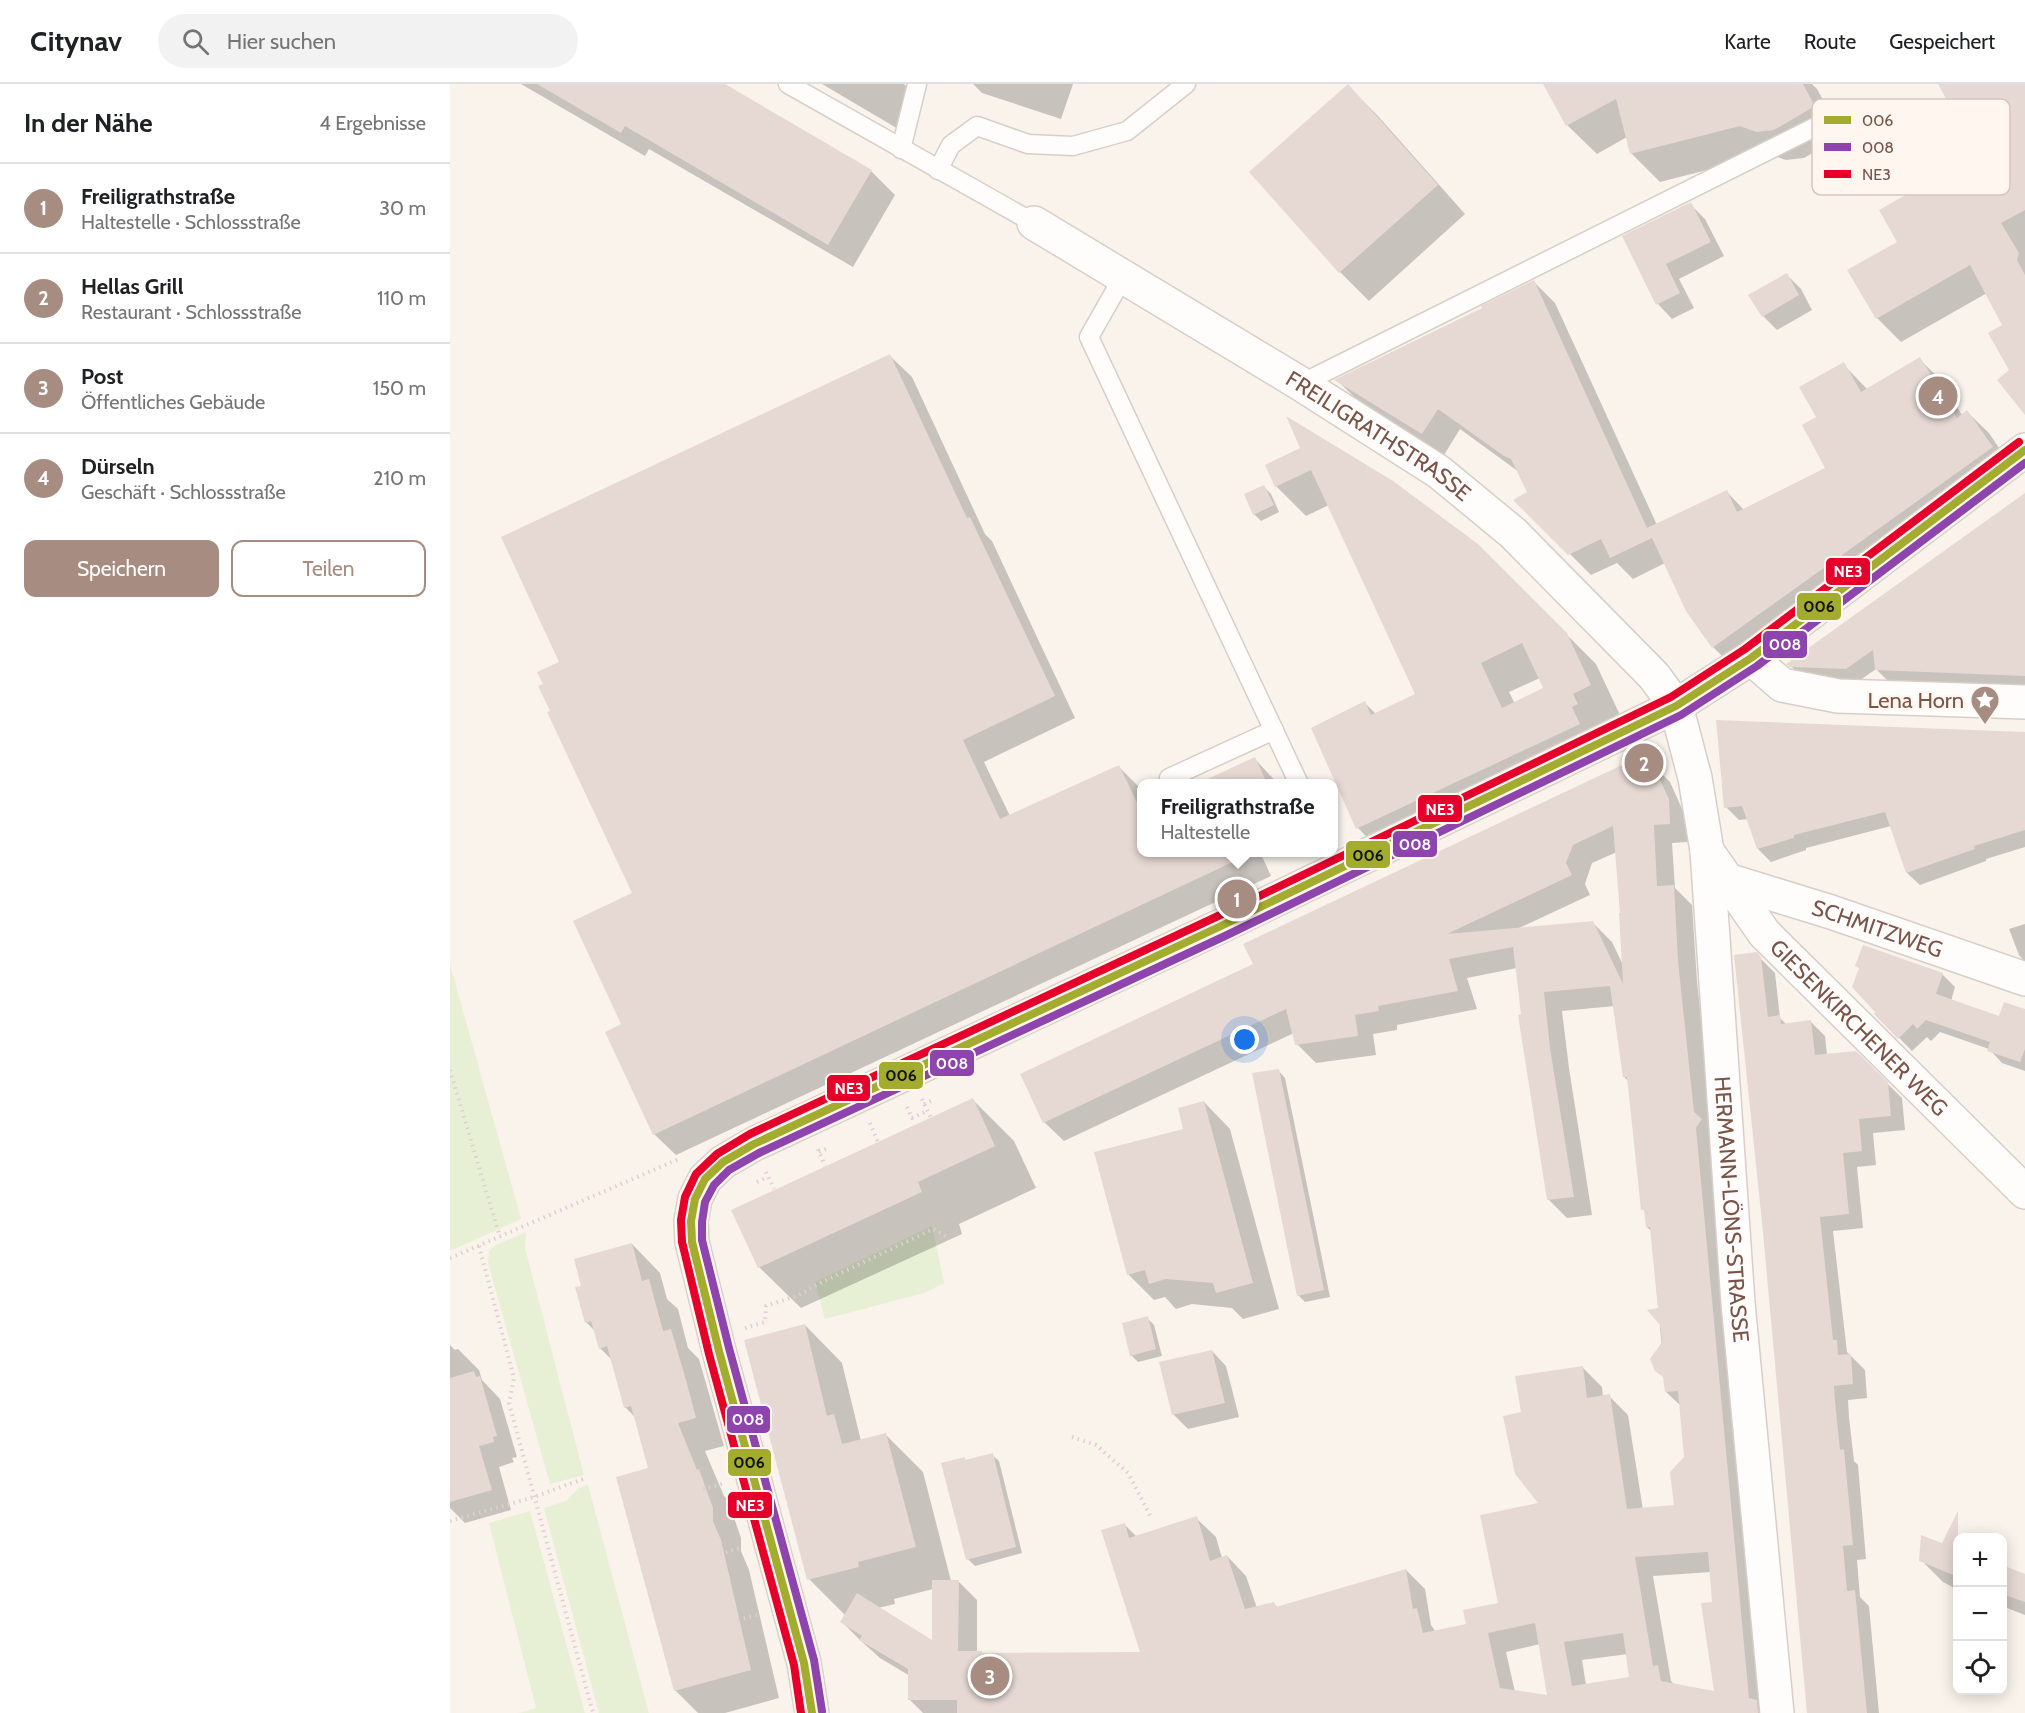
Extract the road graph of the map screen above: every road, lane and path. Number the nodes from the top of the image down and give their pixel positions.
1 (788, 84) edge
2 (917, 84) edge
3 (1186, 84) edge
4 (1812, 128) edge
5 (902, 149) junction
6 (938, 170) junction
7 (1034, 223) joint
8 (1123, 277) junction
9 (1301, 384) junction
10 (2025, 450) edge
11 (1751, 658) junction
12 (2025, 702) edge
13 (1676, 706) junction
14 (1274, 730) junction
15 (1169, 778) dead end
16 (1297, 779) edge
17 (1707, 852) junction
18 (1335, 860) edge
19 (1727, 880) junction
20 (2025, 979) edge
21 (450, 1070) edge
22 (933, 1100) dead end
23 (924, 1104) dead end
24 (927, 1111) dead end
25 (931, 1118) dead end
26 (828, 1148) dead end
27 (819, 1152) dead end
28 (768, 1177) dead end
29 (705, 1179) junction
30 (757, 1182) dead end
31 (2025, 1192) edge
32 (500, 1237) junction
33 (949, 1238) dead end
34 (479, 1246) junction
35 (450, 1258) edge
36 (715, 1337) junction
37 (1072, 1437) dead end
38 (583, 1479) dead end
39 (534, 1497) junction
40 (1152, 1520) dead end
41 (450, 1521) edge
42 (593, 1713) edge
43 (812, 1713) edge
44 (1777, 1713) edge

1 - 5 lane
2 - 5 lane
3 - 6 lane
4 - 9 lane
5 - 6 lane
6 - 7 lane
7 - 8 street, FREILIGRATHSTRASSE
8 - 9 street, FREILIGRATHSTRASSE
8 - 14 lane
9 - 13 street, FREILIGRATHSTRASSE
10 - 11 street
11 - 12 street
11 - 13 street
13 - 17 street, HERMANN-LÖNS-STRASSE
13 - 18 street
14 - 15 lane
14 - 16 lane
17 - 19 street, GIESENKIRCHENER WEG
17 - 44 street, HERMANN-LÖNS-STRASSE
18 - 29 street
19 - 20 street, SCHMITZWEG
19 - 31 street, GIESENKIRCHENER WEG
21 - 32 path
22 - 23 path
24 - 25 path
26 - 27 path
28 - 30 path
29 - 32 path
29 - 36 street
32 - 34 path
33 - 36 path
34 - 35 path
34 - 39 path
36 - 43 street
37 - 40 path
38 - 39 path
39 - 41 path
39 - 42 path

